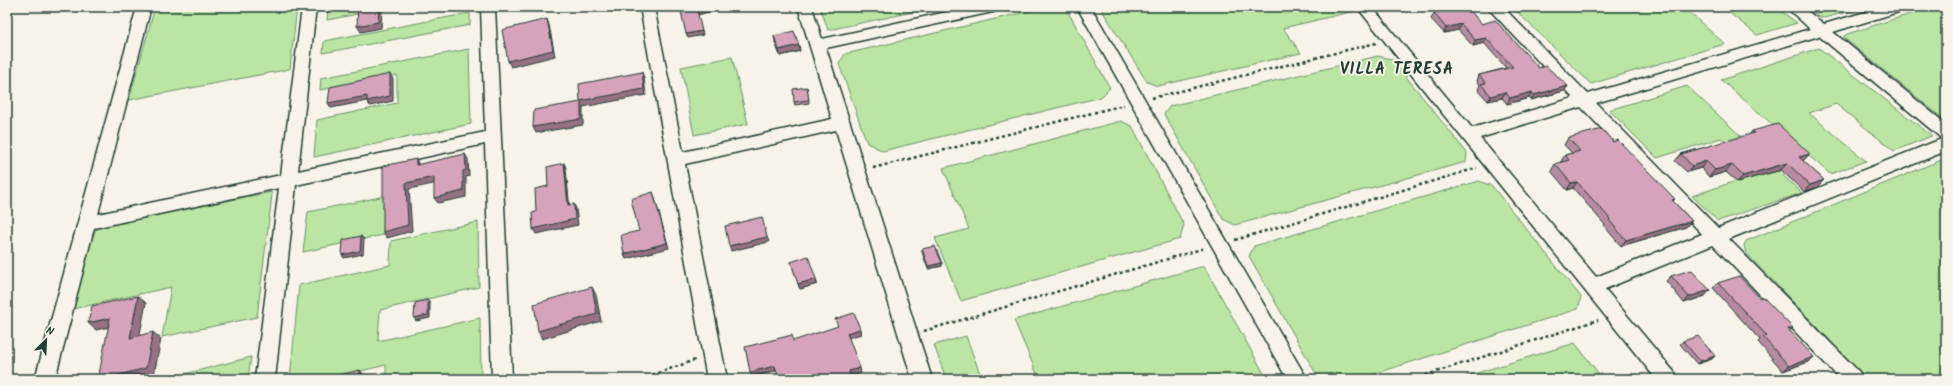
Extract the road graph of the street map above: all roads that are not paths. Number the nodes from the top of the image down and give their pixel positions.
1 (144, 7) edge
2 (309, 7) edge
3 (488, 7) edge
4 (648, 7) edge
5 (805, 7) edge
6 (993, 7) edge
7 (1084, 7) edge
8 (1364, 7) edge
9 (1494, 7) edge
10 (1794, 7) edge
11 (1900, 7) edge
12 (1822, 30) junction
13 (816, 44) junction
14 (1584, 101) junction
15 (841, 123) junction
16 (1946, 133) edge
17 (1469, 135) junction
18 (493, 136) junction
19 (1946, 144) edge
20 (676, 160) junction
21 (289, 180) junction
22 (87, 222) junction
23 (1716, 237) junction
24 (1593, 286) junction
25 (45, 379) edge
26 (265, 379) edge
27 (502, 379) edge
28 (717, 379) edge
29 (922, 379) edge
30 (1297, 379) edge
31 (1668, 379) edge
32 (1853, 379) edge

1 - 22 street
2 - 21 street
3 - 18 street
4 - 20 street
5 - 13 street
6 - 13 street
7 - 30 street
8 - 17 street
9 - 14 street
10 - 12 street
11 - 12 street
12 - 14 street
12 - 16 street
13 - 15 street
14 - 17 street
14 - 23 street
15 - 20 street
15 - 29 street
17 - 24 street
18 - 21 street
18 - 27 street
19 - 23 street
20 - 28 street
21 - 22 street
21 - 26 street
22 - 25 street
23 - 24 street
23 - 32 street
24 - 31 street

